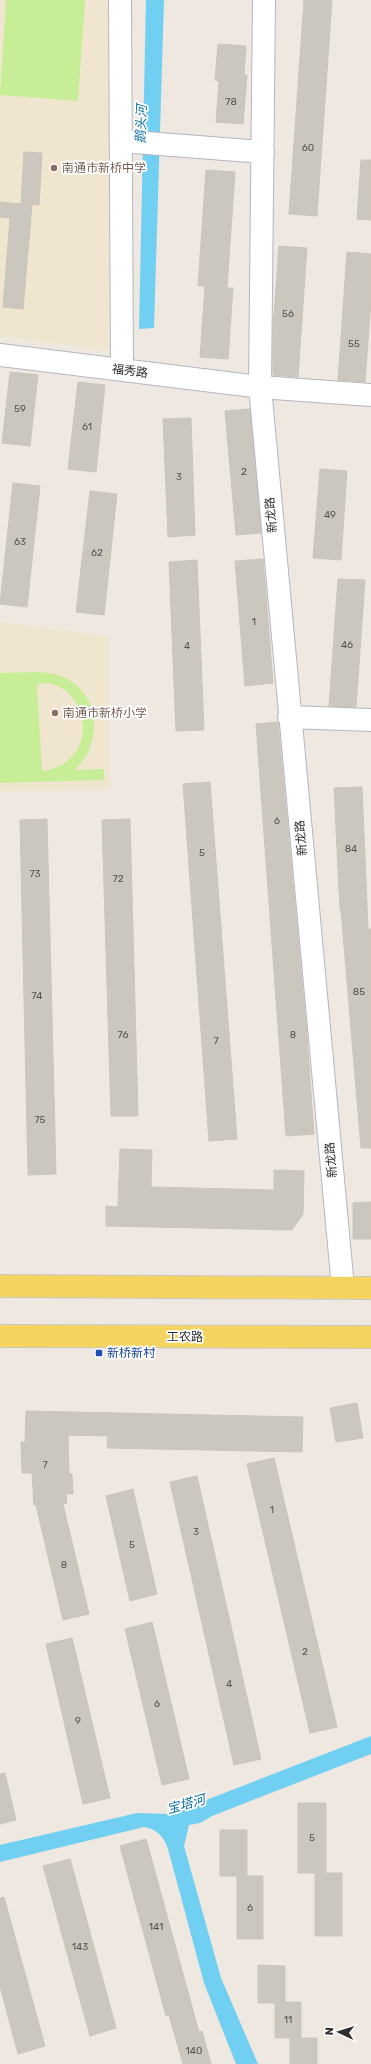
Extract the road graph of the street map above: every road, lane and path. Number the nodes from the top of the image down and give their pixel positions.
1 (120, 0) edge
2 (264, 0) edge
3 (121, 141) junction
4 (263, 152) junction
5 (0, 355) edge
6 (122, 370) junction
7 (260, 387) junction
8 (371, 395) edge
9 (289, 716) junction
10 (371, 720) edge
11 (0, 1286) edge
12 (342, 1288) junction
13 (371, 1288) edge
14 (0, 1336) edge
15 (371, 1337) edge

1 - 3 street
2 - 4 street, 新龙路
3 - 4 street
3 - 6 street
4 - 7 street, 新龙路
5 - 6 street, 福秀路
6 - 7 street, 福秀路
7 - 8 street, 福秀路
7 - 9 street, 新龙路
9 - 10 street
9 - 12 street, 新龙路
11 - 12 main road
12 - 13 main road
14 - 15 main road, 工农路

